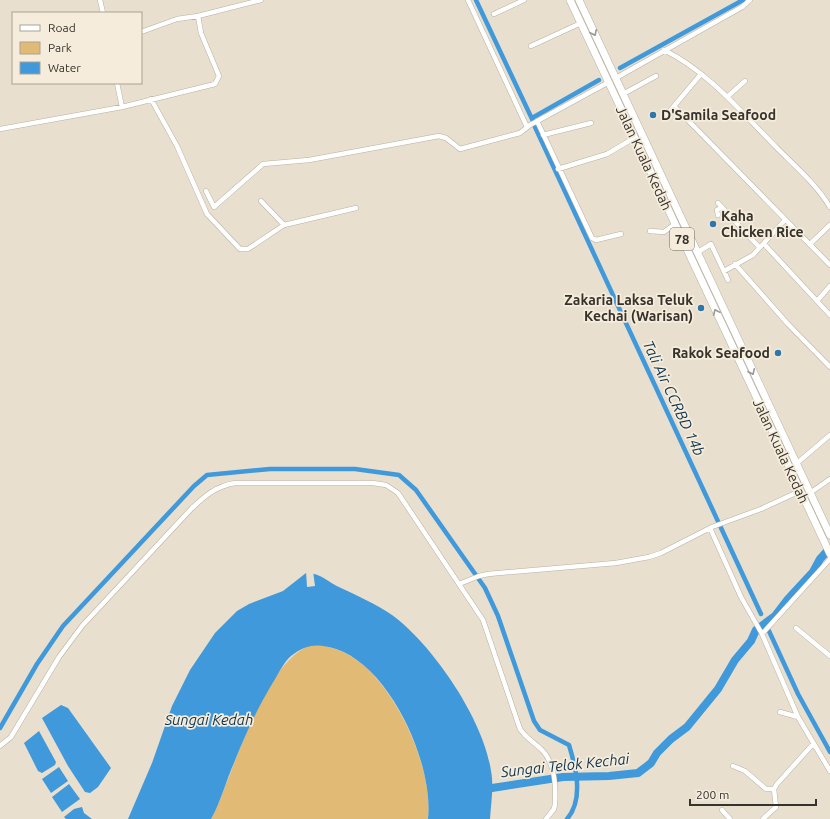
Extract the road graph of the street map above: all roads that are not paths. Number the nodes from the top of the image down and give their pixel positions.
1 (100, 0) edge
2 (261, 0) edge
3 (468, 0) edge
4 (524, 0) edge
5 (570, 0) edge
6 (579, 0) edge
7 (750, 0) edge
8 (103, 12) edge
9 (494, 14) dead end
10 (198, 16) junction
11 (581, 23) junction
12 (142, 32) edge
13 (531, 46) dead end
14 (664, 50) junction
15 (607, 67) junction
16 (701, 74) junction
17 (656, 76) dead end
18 (612, 79) junction
19 (746, 81) dead end
20 (117, 84) edge
21 (623, 94) junction
22 (728, 97) junction
23 (151, 99) junction
24 (122, 107) junction
25 (675, 107) junction
26 (664, 118) dead end
27 (536, 121) junction
28 (591, 123) dead end
29 (529, 126) junction
30 (0, 130) edge
31 (543, 135) junction
32 (634, 138) junction
33 (558, 169) junction
34 (206, 191) dead end
35 (261, 201) dead end
36 (830, 207) edge
37 (356, 208) dead end
38 (718, 215) dead end
39 (786, 220) junction
40 (675, 224) junction
41 (284, 225) junction
42 (830, 225) edge
43 (650, 231) dead end
44 (621, 234) dead end
45 (810, 244) junction
46 (765, 245) dead end
47 (759, 247) junction
48 (698, 252) junction
49 (735, 264) junction
50 (830, 265) edge
51 (724, 271) junction
52 (728, 280) dead end
53 (830, 286) edge
54 (817, 301) junction
55 (830, 315) edge
56 (731, 323) junction
57 (723, 327) junction
58 (830, 367) edge
59 (776, 421) junction
60 (770, 427) junction
61 (830, 434) edge
62 (796, 464) junction
63 (830, 478) edge
64 (800, 491) junction
65 (810, 493) junction
66 (711, 528) junction
67 (829, 533) edge
68 (830, 554) edge
69 (830, 560) edge
70 (459, 584) junction
71 (796, 628) dead end
72 (761, 632) junction
73 (830, 656) edge
74 (780, 712) dead end
75 (798, 717) junction
76 (814, 744) junction
77 (0, 746) edge
78 (732, 766) dead end
79 (830, 771) edge
80 (774, 789) junction
81 (722, 810) dead end
82 (546, 819) edge
83 (730, 819) edge
84 (764, 819) edge

1 - 8 street
2 - 10 street
3 - 29 street
4 - 9 street
5 - 11 main road, Jalan Kuala Kedah / 78
6 -> 15 main road, Jalan Kuala Kedah / 78
7 - 14 street
10 - 12 street
10 - 23 street
11 - 13 street
11 - 15 main road, Jalan Kuala Kedah / 78
14 - 16 street
14 - 18 street
15 - 18 main road, Jalan Kuala Kedah / 78
16 - 22 street
16 - 25 street
17 - 21 street
18 - 21 main road, Jalan Kuala Kedah / 78
18 - 27 street
18 - 32 main road, Jalan Kuala Kedah / 78
19 - 22 street
20 - 24 street
21 - 48 main road, Jalan Kuala Kedah / 78
22 - 36 street
23 - 24 street
23 - 41 street
24 - 30 street
25 - 26 street
25 - 39 street
27 - 29 street
27 - 31 street
28 - 31 street
29 - 34 street
31 - 33 street
32 - 33 street
32 - 40 main road, Jalan Kuala Kedah / 78
33 - 44 street
35 - 41 street
37 - 41 street
38 - 47 street
39 - 45 street
39 - 47 street
40 - 43 street
57 -> 40 main road, Jalan Kuala Kedah / 78
42 - 45 street
45 - 50 street
46 - 54 street
47 - 49 street
48 - 51 street
48 - 56 main road, Jalan Kuala Kedah / 78
49 - 51 street
49 - 58 street
51 - 52 street
53 - 54 street
54 - 55 street
56 - 57 main road
56 -> 59 main road, Jalan Kuala Kedah / 78
57 - 60 main road, Jalan Kuala Kedah / 78
59 - 60 main road
59 - 62 main road, Jalan Kuala Kedah / 78
60 - 64 main road, Jalan Kuala Kedah / 78
61 - 62 street
62 - 65 main road, Jalan Kuala Kedah / 78
63 - 65 street
64 - 66 street
64 - 68 main road, Jalan Kuala Kedah / 78
65 - 67 main road, Jalan Kuala Kedah / 78
66 - 70 street
66 - 72 street
69 - 72 street
70 - 77 street
70 - 82 street
71 - 73 street
72 - 75 street
74 - 75 street
75 - 76 street
76 - 79 street
76 - 80 street
78 - 80 street
80 - 84 street
81 - 83 street

